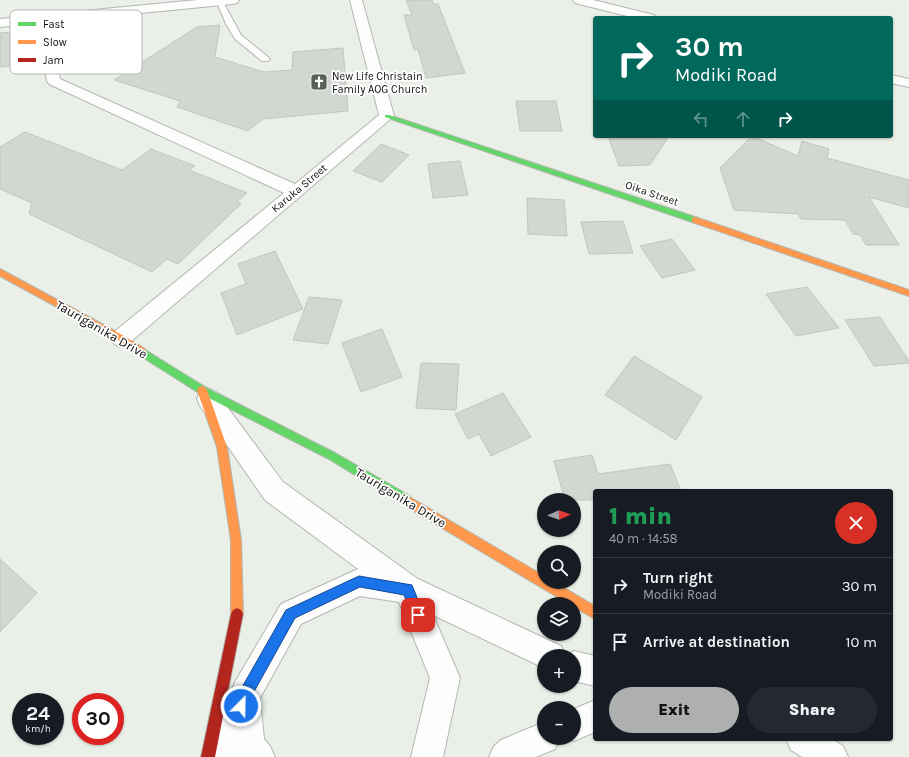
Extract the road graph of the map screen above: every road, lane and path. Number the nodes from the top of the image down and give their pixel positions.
1 (233, 0) edge
2 (356, 0) edge
3 (579, 0) edge
4 (219, 1) junction
5 (133, 10) edge
6 (642, 16) edge
7 (10, 22) edge
8 (0, 23) edge
9 (265, 60) dead end
10 (53, 74) edge
11 (893, 79) edge
12 (909, 83) edge
13 (387, 116) junction
14 (295, 191) junction
15 (0, 272) edge
16 (909, 294) edge
17 (121, 338) junction
18 (202, 390) junction
19 (408, 590) junction
20 (593, 612) edge
21 (537, 650) edge
22 (581, 668) edge
23 (593, 671) edge
24 (246, 693) junction
25 (593, 717) edge
26 (581, 722) edge
27 (537, 741) edge
28 (805, 741) edge
29 (208, 757) edge
30 (222, 757) edge
31 (258, 757) edge
32 (427, 757) edge
33 (505, 757) edge
34 (832, 757) edge

1 - 4 street
2 - 13 street
3 - 6 street
4 - 5 street
4 - 9 lane
7 - 8 street
10 - 14 street
11 - 12 street
13 - 14 street, Karuka Street
13 - 16 street, Oika Street
14 - 17 street, Karuka Street
15 - 17 street, Tauriganika Drive
17 - 18 street, Tauriganika Drive
18 - 19 street, Tauriganika Drive
18 - 20 street, Tauriganika Drive
18 - 29 street
19 - 21 street, Tauriganika Drive
19 - 24 street
19 - 32 street
22 - 23 street
24 - 30 street
24 - 31 street
25 - 26 street
27 - 33 street
28 - 34 street

